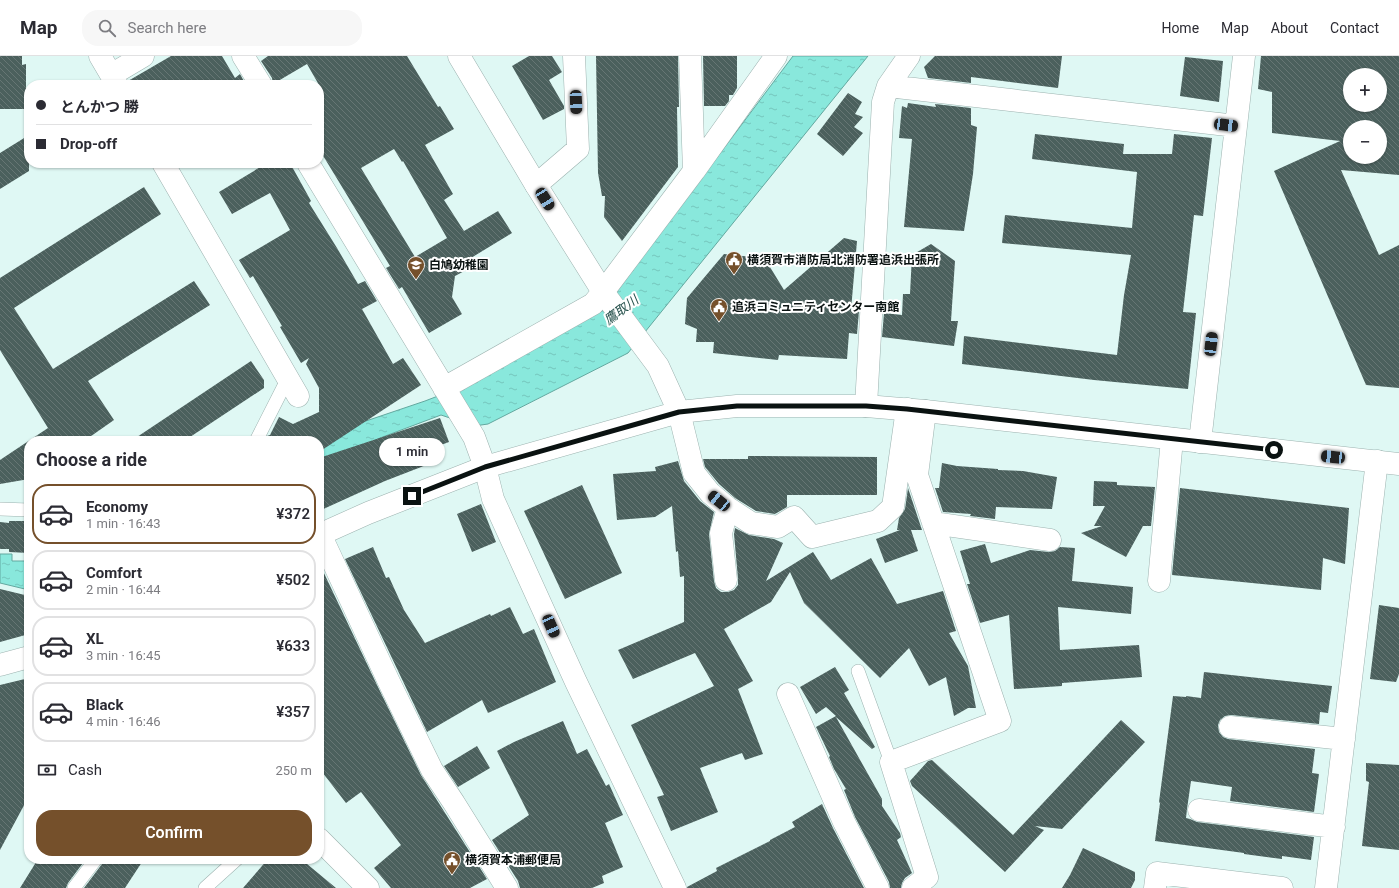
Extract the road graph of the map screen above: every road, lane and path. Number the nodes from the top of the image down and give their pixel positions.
1 (100, 56) edge
2 (143, 56) edge
3 (243, 56) edge
4 (459, 56) edge
5 (574, 56) edge
6 (690, 56) edge
7 (776, 56) edge
8 (909, 56) edge
9 (1244, 56) edge
10 (114, 80) edge
11 (258, 80) edge
12 (888, 86) junction
13 (1236, 126) junction
14 (166, 168) edge
15 (311, 168) edge
16 (694, 171) junction
17 (536, 185) junction
18 (605, 295) junction
19 (293, 387) joint
20 (444, 388) junction
21 (866, 406) junction
22 (916, 410) junction
23 (679, 412) junction
24 (259, 436) edge
25 (1172, 439) junction
26 (1200, 442) junction
27 (1377, 462) junction
28 (1399, 464) edge
29 (485, 467) junction
30 (728, 508) junction
31 (0, 509) edge
32 (24, 510) edge
33 (933, 523) junction
34 (324, 533) edge
35 (1050, 540) dead end
36 (324, 546) edge
37 (726, 580) dead end
38 (1159, 581) dead end
39 (24, 658) edge
40 (0, 665) edge
41 (858, 671) dead end
42 (788, 694) dead end
43 (1230, 726) dead end
44 (1344, 739) junction
45 (891, 762) junction
46 (1199, 810) dead end
47 (1334, 826) junction
48 (324, 844) edge
49 (92, 864) edge
50 (231, 864) edge
51 (74, 888) edge
52 (205, 888) edge
53 (368, 888) edge
54 (507, 888) edge
55 (675, 888) edge
56 (878, 888) edge
57 (913, 888) edge
58 (1155, 888) edge
59 (1282, 888) edge
60 (1326, 888) edge

1 - 10 street
2 - 10 street
3 - 11 street
4 - 17 street
5 - 17 street
6 - 16 street
7 - 16 street
8 - 12 street
9 - 13 street
12 - 13 street
12 - 21 street
13 - 26 street
14 - 19 street
15 - 20 street
16 - 18 street
17 - 18 street
18 - 20 street
18 - 23 street
19 - 24 lane
20 - 29 street
21 - 22 street
21 - 23 street
22 - 25 street
22 - 30 street
22 - 33 street
23 - 29 street
23 - 30 street
25 - 26 street
25 - 38 street
26 - 27 street
27 - 28 street
27 - 44 street
29 - 34 street
29 - 55 street
30 - 37 street
31 - 32 lane
33 - 35 street
33 - 45 street
36 - 54 street
39 - 40 street
41 - 45 lane
42 - 56 street
43 - 44 street
44 - 47 street
45 - 57 street
46 - 47 street
47 - 60 street
48 - 53 street
49 - 51 lane
50 - 52 lane
58 - 59 street

